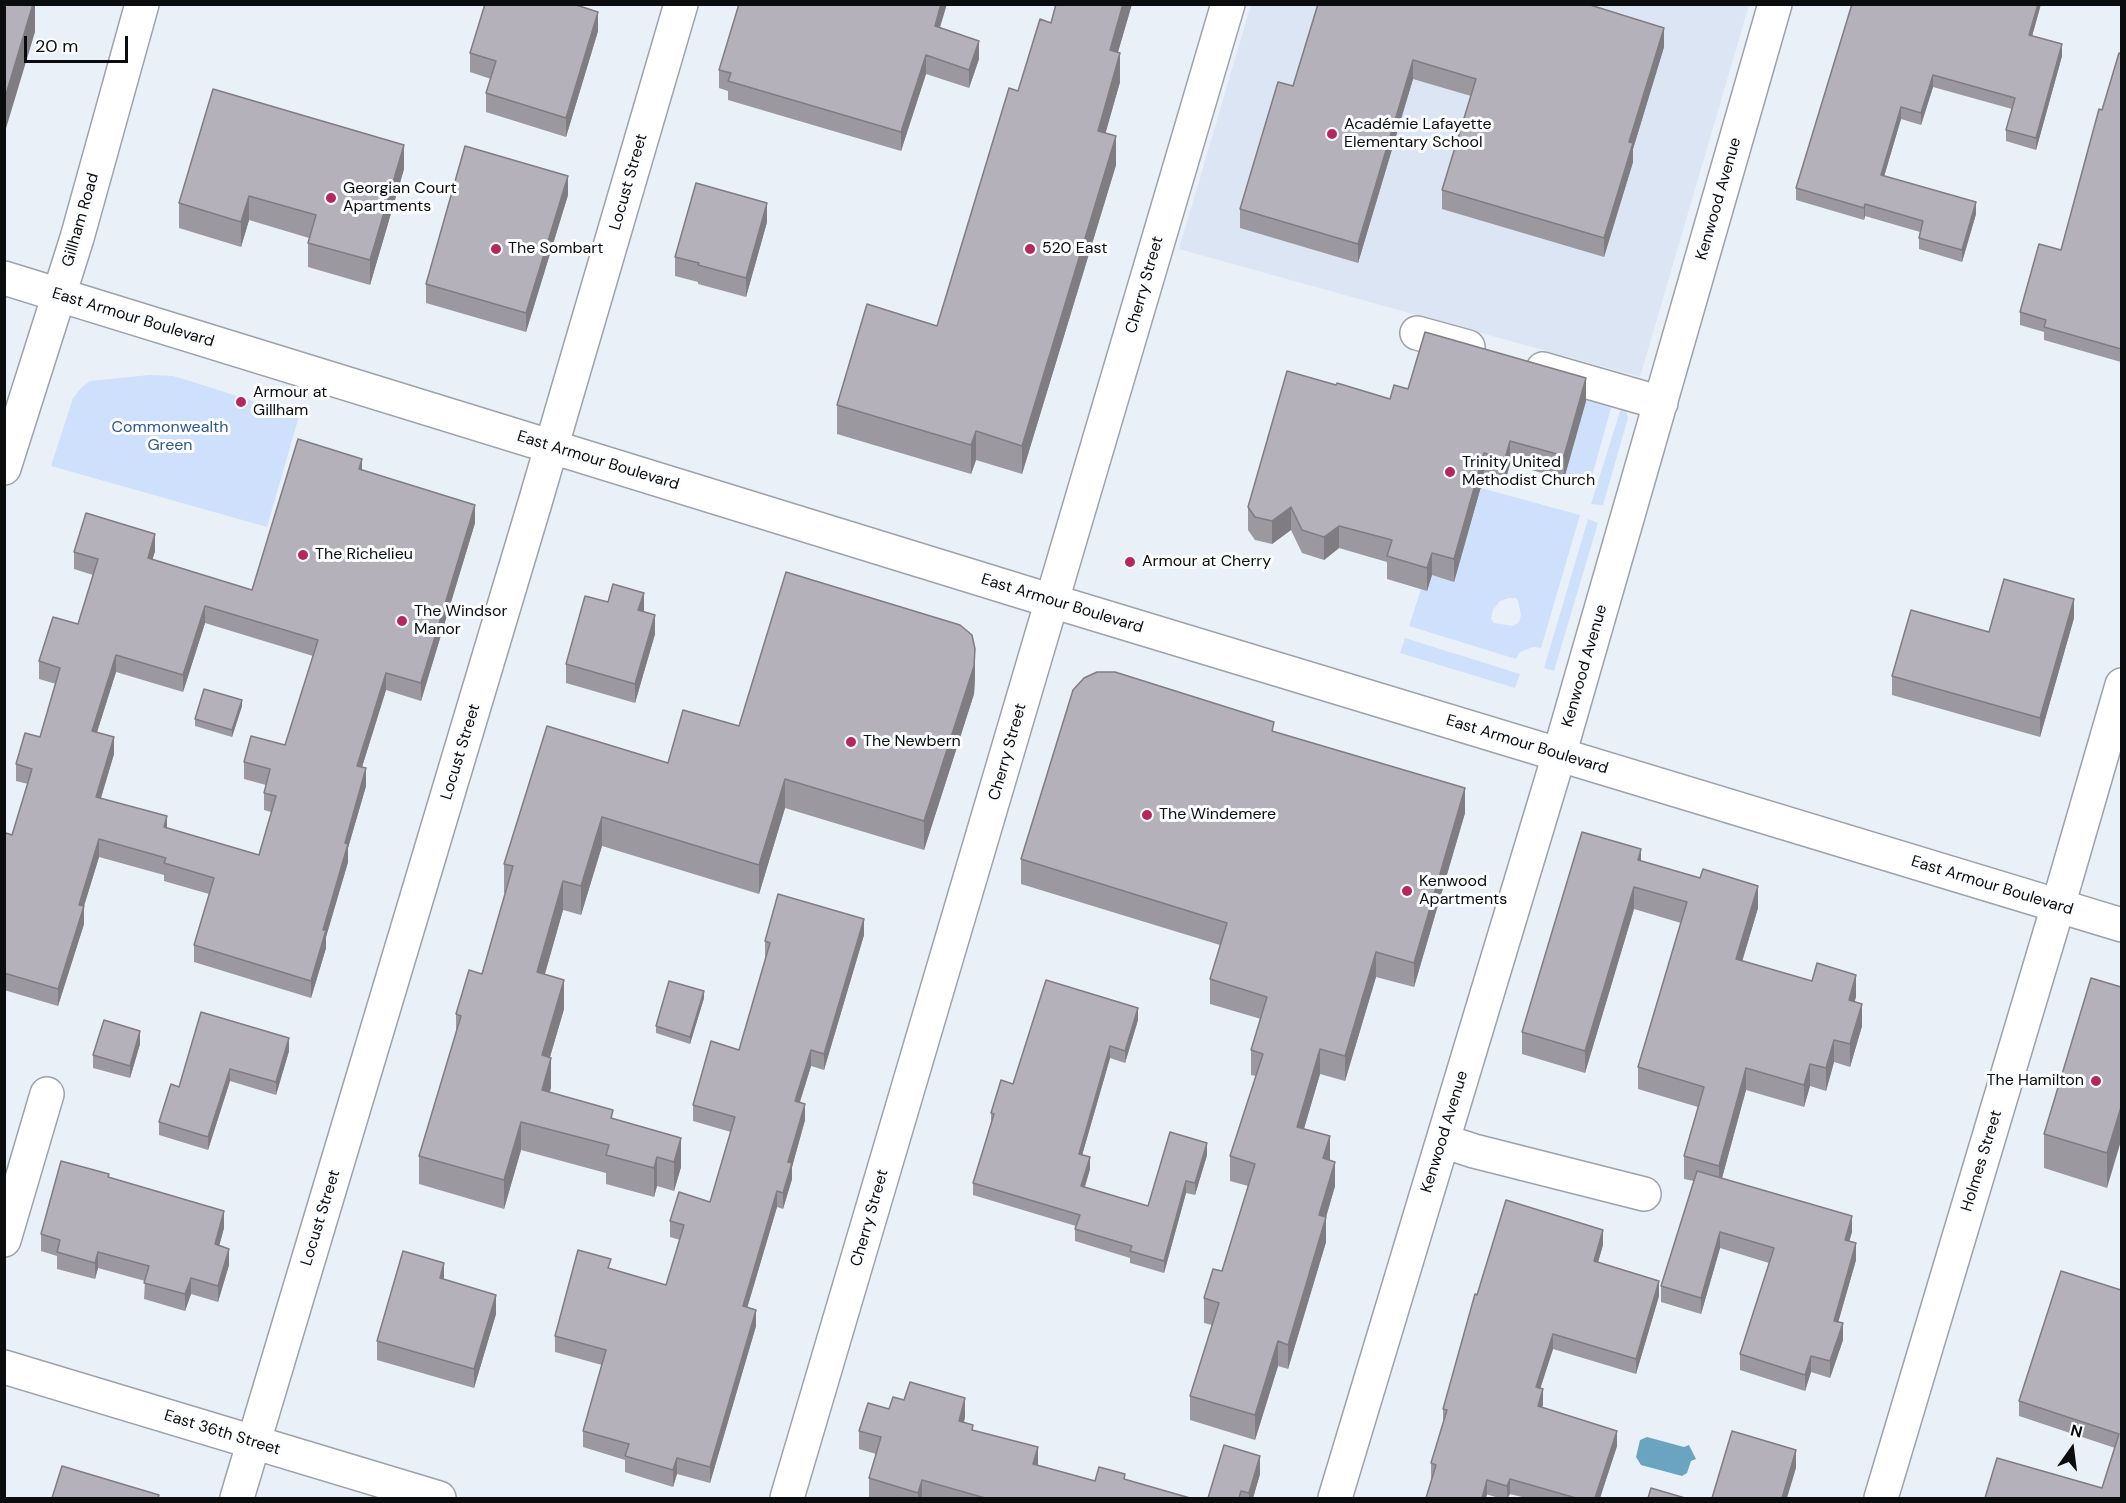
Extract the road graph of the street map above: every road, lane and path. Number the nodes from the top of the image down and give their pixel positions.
1 (142, 4) edge
2 (681, 4) edge
3 (1228, 4) edge
4 (1775, 4) edge
5 (4, 278) edge
6 (59, 295) junction
7 (1417, 333) dead end
8 (1661, 403) junction
9 (552, 447) junction
10 (4, 468) edge
11 (1052, 601) junction
12 (2121, 685) edge
13 (1559, 755) junction
14 (2058, 906) junction
15 (2121, 926) edge
16 (46, 1094) dead end
17 (1443, 1140) junction
18 (1644, 1194) dead end
19 (4, 1240) edge
20 (4, 1367) edge
21 (254, 1443) junction
22 (237, 1498) edge
23 (439, 1498) edge
24 (787, 1498) edge
25 (1335, 1498) edge
26 (1881, 1498) edge

1 - 6 street, Gillham Road
2 - 9 street, Locust Street
3 - 11 street, Cherry Street
4 - 8 street, Kenwood Avenue
5 - 6 street, East Armour Boulevard
6 - 9 street, East Armour Boulevard
6 - 10 street, Gillham Road
7 - 8 street
8 - 13 street, Kenwood Avenue
9 - 11 street, East Armour Boulevard
9 - 21 street, Locust Street
11 - 13 street, East Armour Boulevard
11 - 24 street, Cherry Street
12 - 14 street, Holmes Street
13 - 14 street, East Armour Boulevard
13 - 17 street, Kenwood Avenue
14 - 15 street, East Armour Boulevard
14 - 26 street, Holmes Street
16 - 19 street
17 - 18 street
17 - 25 street, Kenwood Avenue
20 - 21 street, East 36th Street
21 - 22 street, Locust Street
21 - 23 street, East 36th Street

